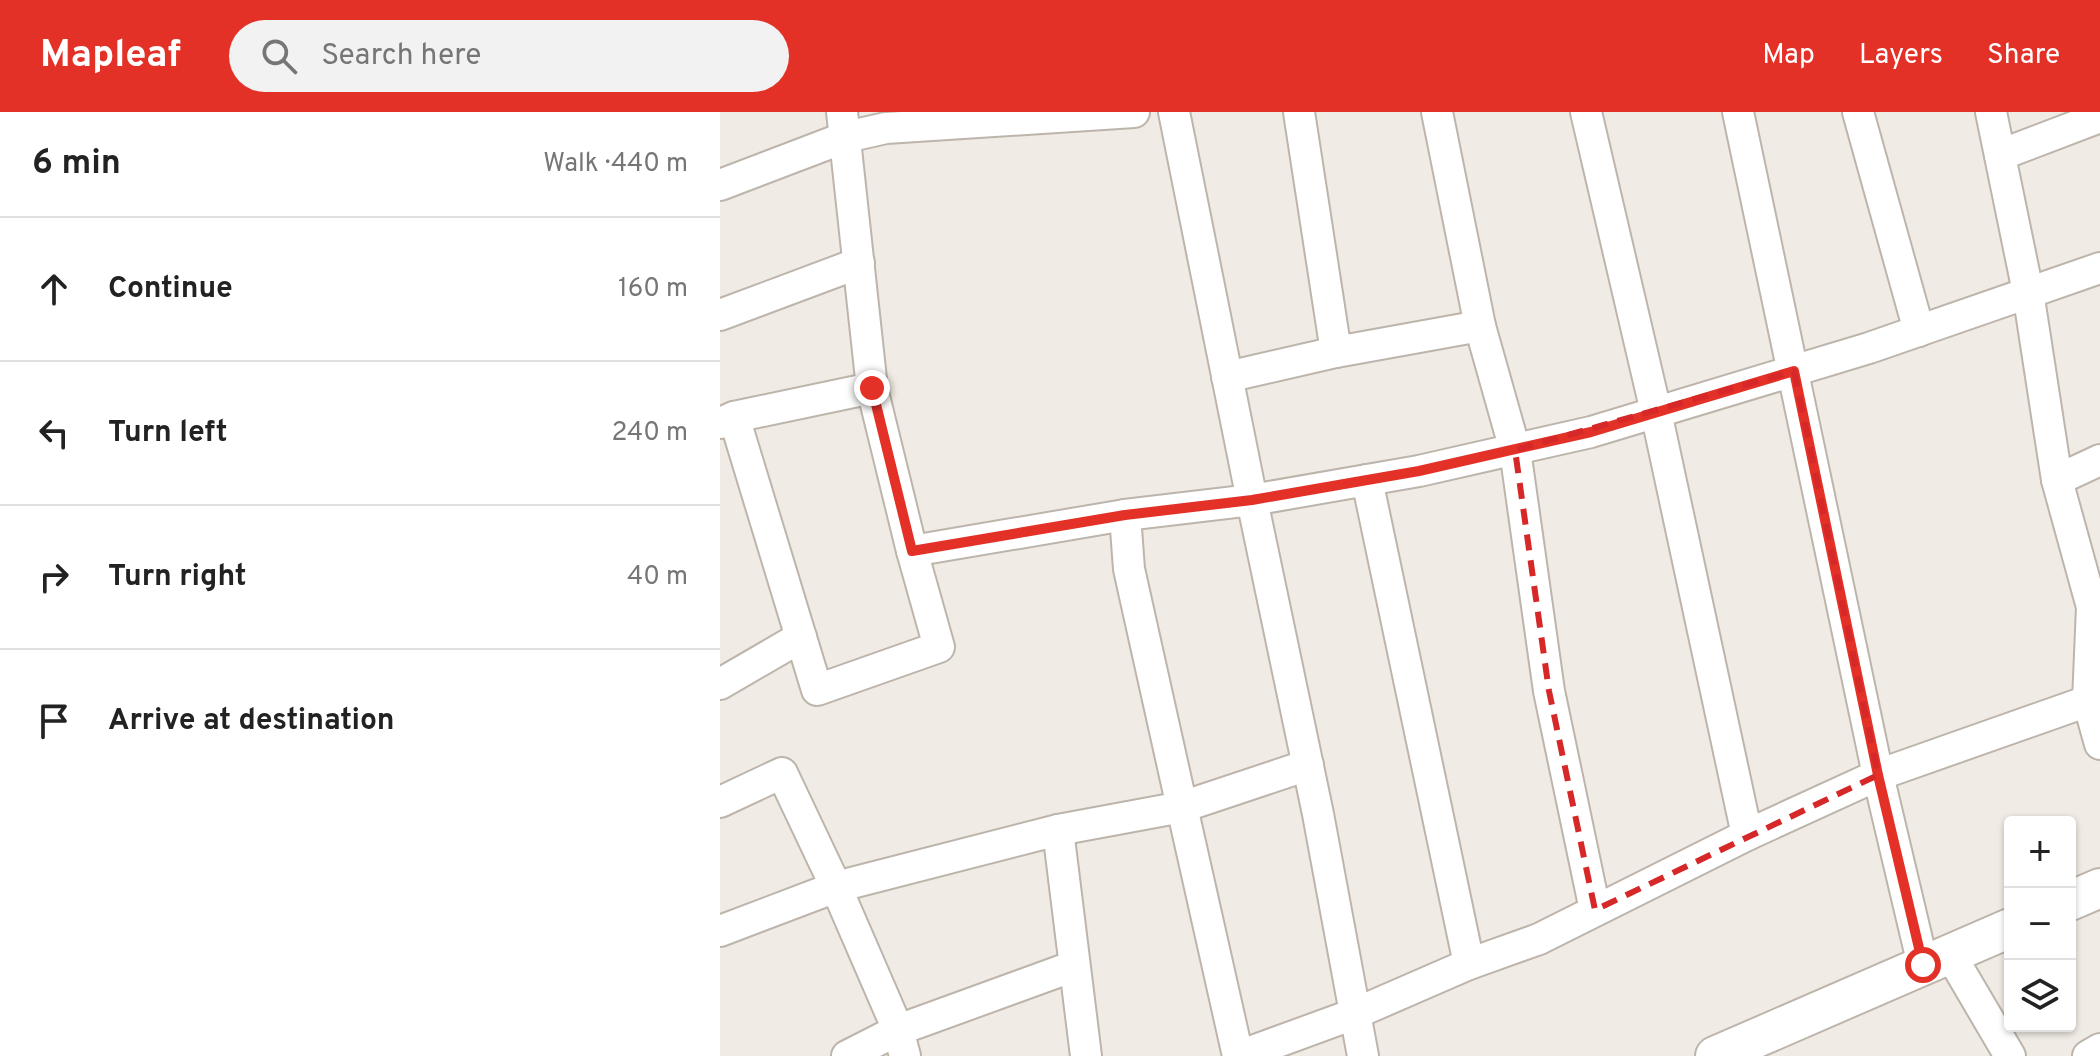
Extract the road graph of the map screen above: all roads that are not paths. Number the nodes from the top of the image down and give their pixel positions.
1 (1134, 112) edge
2 (1174, 112) edge
3 (1299, 112) edge
4 (1437, 112) edge
5 (1586, 112) edge
6 (1738, 112) edge
7 (1858, 112) edge
8 (1991, 112) edge
9 (2100, 117) edge
10 (844, 125) edge
11 (2000, 155) junction
12 (720, 185) edge
13 (859, 263) junction
14 (2100, 268) edge
15 (2028, 292) junction
16 (720, 315) edge
17 (1480, 326) junction
18 (1919, 331) junction
19 (1336, 352) junction
20 (1794, 371) junction
21 (1227, 377) junction
22 (872, 388) junction
23 (1656, 412) junction
24 (727, 420) edge
25 (1515, 450) junction
26 (2100, 460) edge
27 (1367, 480) junction
28 (2057, 480) junction
29 (1252, 500) junction
30 (1125, 515) junction
31 (912, 551) junction
32 (2096, 605) edge
33 (801, 637) junction
34 (720, 684) edge
35 (2088, 701) junction
36 (2100, 744) edge
37 (1308, 765) junction
38 (1878, 775) junction
39 (720, 802) edge
40 (1182, 807) junction
41 (1058, 830) junction
42 (1747, 835) junction
43 (836, 887) junction
44 (2100, 888) edge
45 (2076, 898) edge
46 (1595, 910) junction
47 (720, 931) edge
48 (2004, 931) edge
49 (1937, 960) junction
50 (1469, 964) junction
51 (1074, 966) junction
52 (1354, 1014) junction
53 (902, 1043) edge
54 (2100, 1049) edge
55 (847, 1056) edge
56 (1086, 1056) edge
57 (1239, 1056) edge
58 (1363, 1056) edge
59 (1715, 1056) edge
60 (2010, 1056) edge
61 (2088, 1056) edge

1 - 10 street
2 - 21 street
3 - 19 street
4 - 17 street
5 - 23 street
6 - 20 street
7 - 18 street
8 - 11 street
9 - 11 street
10 - 12 street
10 - 13 street
11 - 15 street
13 - 16 street
13 - 22 street
14 - 15 street
15 - 18 street
15 - 28 street
17 - 19 street
17 - 25 street
18 - 20 street
19 - 21 street
20 - 23 street
20 - 38 street
21 - 29 street
22 - 24 street
22 - 31 street
23 - 25 street
23 - 42 street
24 - 33 street
25 - 27 street
25 - 46 street
26 - 28 street
27 - 29 street
27 - 50 street
28 - 32 street
29 - 30 street
29 - 37 street
30 - 31 street
30 - 40 street
31 - 33 street
32 - 35 street
33 - 34 street
35 - 36 street
35 - 38 street
37 - 40 street
37 - 52 street
38 - 42 street
38 - 49 street
39 - 43 street
40 - 41 street
40 - 57 street
41 - 43 street
41 - 51 street
42 - 46 street
43 - 47 street
43 - 53 street
44 - 45 street
46 - 50 street
48 - 49 street
49 - 59 street
49 - 60 street
50 - 52 street
51 - 53 street
51 - 56 street
52 - 57 street
52 - 58 street
53 - 55 street
54 - 61 street

